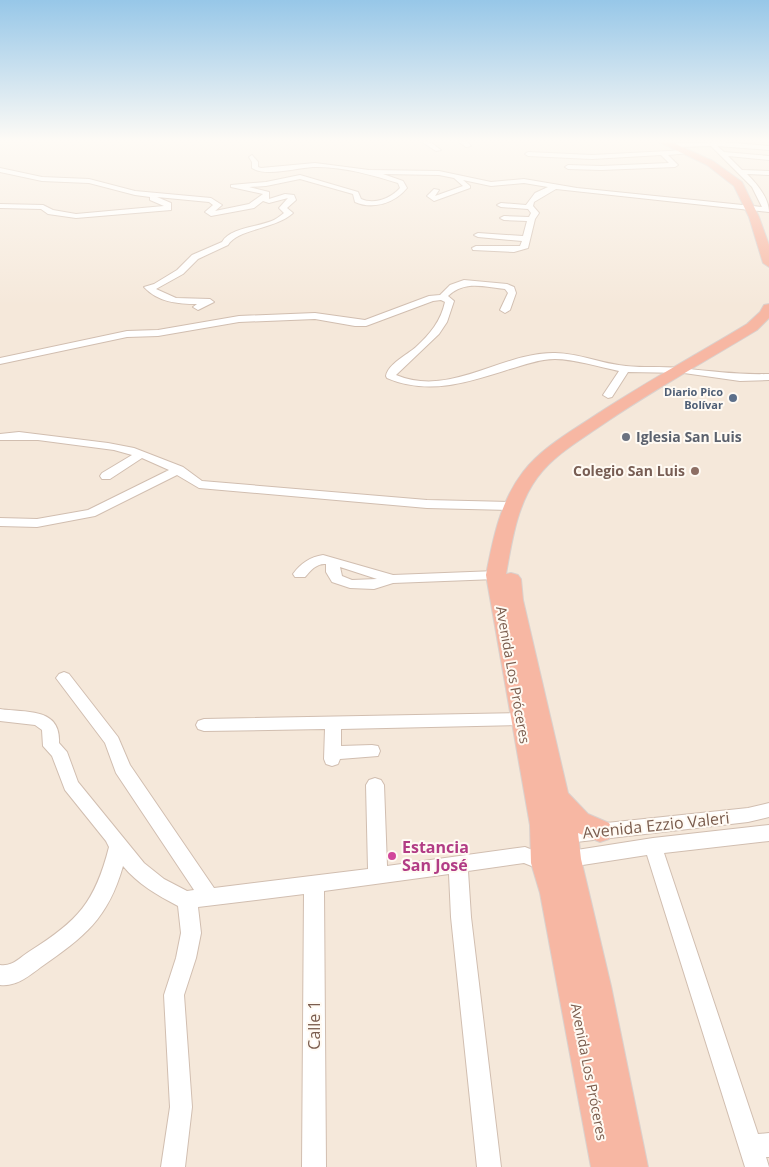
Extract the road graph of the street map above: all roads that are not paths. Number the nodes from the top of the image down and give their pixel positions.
1 (148, 196) edge
2 (170, 196) edge
3 (283, 196) edge
4 (286, 196) edge
5 (357, 196) edge
6 (396, 196) edge
7 (536, 196) edge
8 (643, 196) edge
9 (748, 196) edge
10 (752, 196) edge
11 (757, 196) edge
12 (265, 197) joint
13 (501, 205) dead end
14 (530, 207) junction
15 (0, 208) edge
16 (760, 209) edge
17 (504, 218) dead end
18 (531, 219) junction
19 (478, 235) dead end
20 (525, 239) junction
21 (769, 239) edge
22 (476, 248) dead end
23 (769, 263) edge
24 (443, 297) junction
25 (412, 305) junction
26 (198, 307) dead end
27 (505, 310) dead end
28 (342, 314) dead end
29 (768, 318) edge
30 (0, 361) edge
31 (473, 366) dead end
32 (625, 369) junction
33 (684, 371) junction
34 (769, 377) edge
35 (463, 381) junction
36 (608, 395) dead end
37 (0, 437) edge
38 (141, 454) junction
39 (179, 470) junction
40 (106, 476) dead end
41 (512, 506) junction
42 (0, 522) edge
43 (300, 574) dead end
44 (496, 575) junction
45 (64, 678) dead end
46 (0, 715) edge
47 (522, 718) junction
48 (333, 723) junction
49 (204, 725) dead end
50 (372, 752) dead end
51 (375, 785) dead end
52 (556, 796) junction
53 (767, 816) edge
54 (600, 830) junction
55 (769, 833) edge
56 (653, 846) junction
57 (118, 847) junction
58 (549, 850) junction
59 (458, 864) junction
60 (378, 876) junction
61 (314, 883) junction
62 (209, 897) junction
63 (186, 900) junction
64 (0, 976) edge
65 (759, 1153) edge
66 (173, 1167) edge
67 (314, 1167) edge
68 (489, 1167) edge
69 (608, 1167) edge
70 (631, 1167) edge

1 - 15 street
2 - 12 street
3 - 12 street
4 - 26 street
5 - 6 street
7 - 14 street
8 - 16 street
9 - 16 highway
10 - 16 highway
11 - 16 street
13 - 14 street
14 - 18 street
16 - 21 highway
16 - 23 highway
17 - 18 street
18 - 20 street
19 - 20 street
20 - 22 street
24 - 25 street
24 - 27 street
24 - 35 street
25 - 28 street
25 - 30 street
29 - 33 highway, Avenida Los Próceres
31 - 35 street
32 - 33 street
32 - 35 street
32 - 36 street
33 - 34 street
33 - 41 highway, Avenida Los Próceres
33 - 52 highway, Avenida Los Próceres
37 - 38 street
38 - 39 street
38 - 40 street
39 - 41 street
39 - 42 street
41 - 44 highway, Avenida Los Próceres
43 - 44 street
44 - 47 highway, Avenida Los Próceres
45 - 62 street
46 - 57 street
47 - 48 street
47 - 58 highway, Avenida Los Próceres
48 - 49 street
48 - 50 street
51 - 60 street
52 - 54 highway
52 - 58 highway, Avenida Los Próceres
53 - 54 street, Avenida Ezzio Valeri
54 - 58 street, Avenida Ezzio Valeri
55 - 56 street, Avenida Ezzio Valeri
56 - 58 street, Avenida Ezzio Valeri
56 - 65 street
57 - 63 street
57 - 64 street
58 - 59 street
58 - 69 highway, Avenida Los Próceres
58 - 70 highway, Avenida Los Próceres
59 - 60 street
59 - 68 street
60 - 61 street
61 - 62 street
61 - 67 street, Calle 1
62 - 63 street
63 - 66 street

